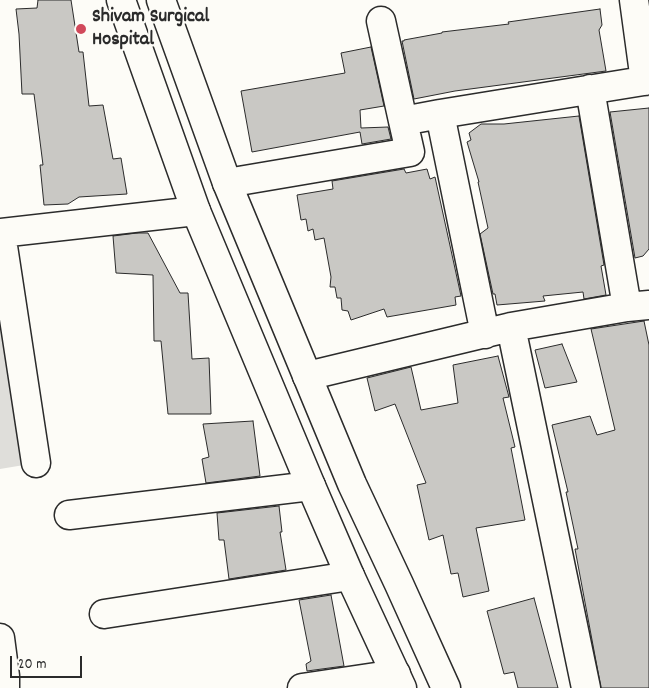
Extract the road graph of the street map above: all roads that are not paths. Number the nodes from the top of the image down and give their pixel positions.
1 (121, 0) edge
2 (161, 0) edge
3 (634, 0) edge
4 (382, 22) dead end
5 (647, 81) edge
6 (590, 89) junction
7 (440, 114) junction
8 (403, 121) junction
9 (227, 183) junction
10 (196, 210) junction
11 (1, 233) edge
12 (638, 306) edge
13 (511, 327) junction
14 (485, 334) junction
15 (307, 376) junction
16 (36, 462) dead end
17 (311, 486) junction
18 (70, 515) dead end
19 (350, 576) junction
20 (104, 614) dead end
21 (0, 638) edge
22 (3, 680) edge
23 (399, 681) edge
24 (302, 688) edge
25 (446, 688) edge
26 (586, 688) edge

1 - 10 main road
2 - 9 main road
3 - 5 main road
4 - 8 main road
5 - 6 main road
6 - 7 main road
6 - 12 main road
7 - 8 main road
7 - 14 main road
8 - 9 main road
9 - 15 main road
10 - 11 main road
10 - 17 main road
11 - 16 main road
12 - 13 main road
13 - 14 main road
13 - 26 main road
14 - 15 main road
15 - 25 main road
17 - 18 main road
17 - 19 main road
19 - 20 main road
19 - 23 main road
21 - 22 main road
23 - 24 main road

